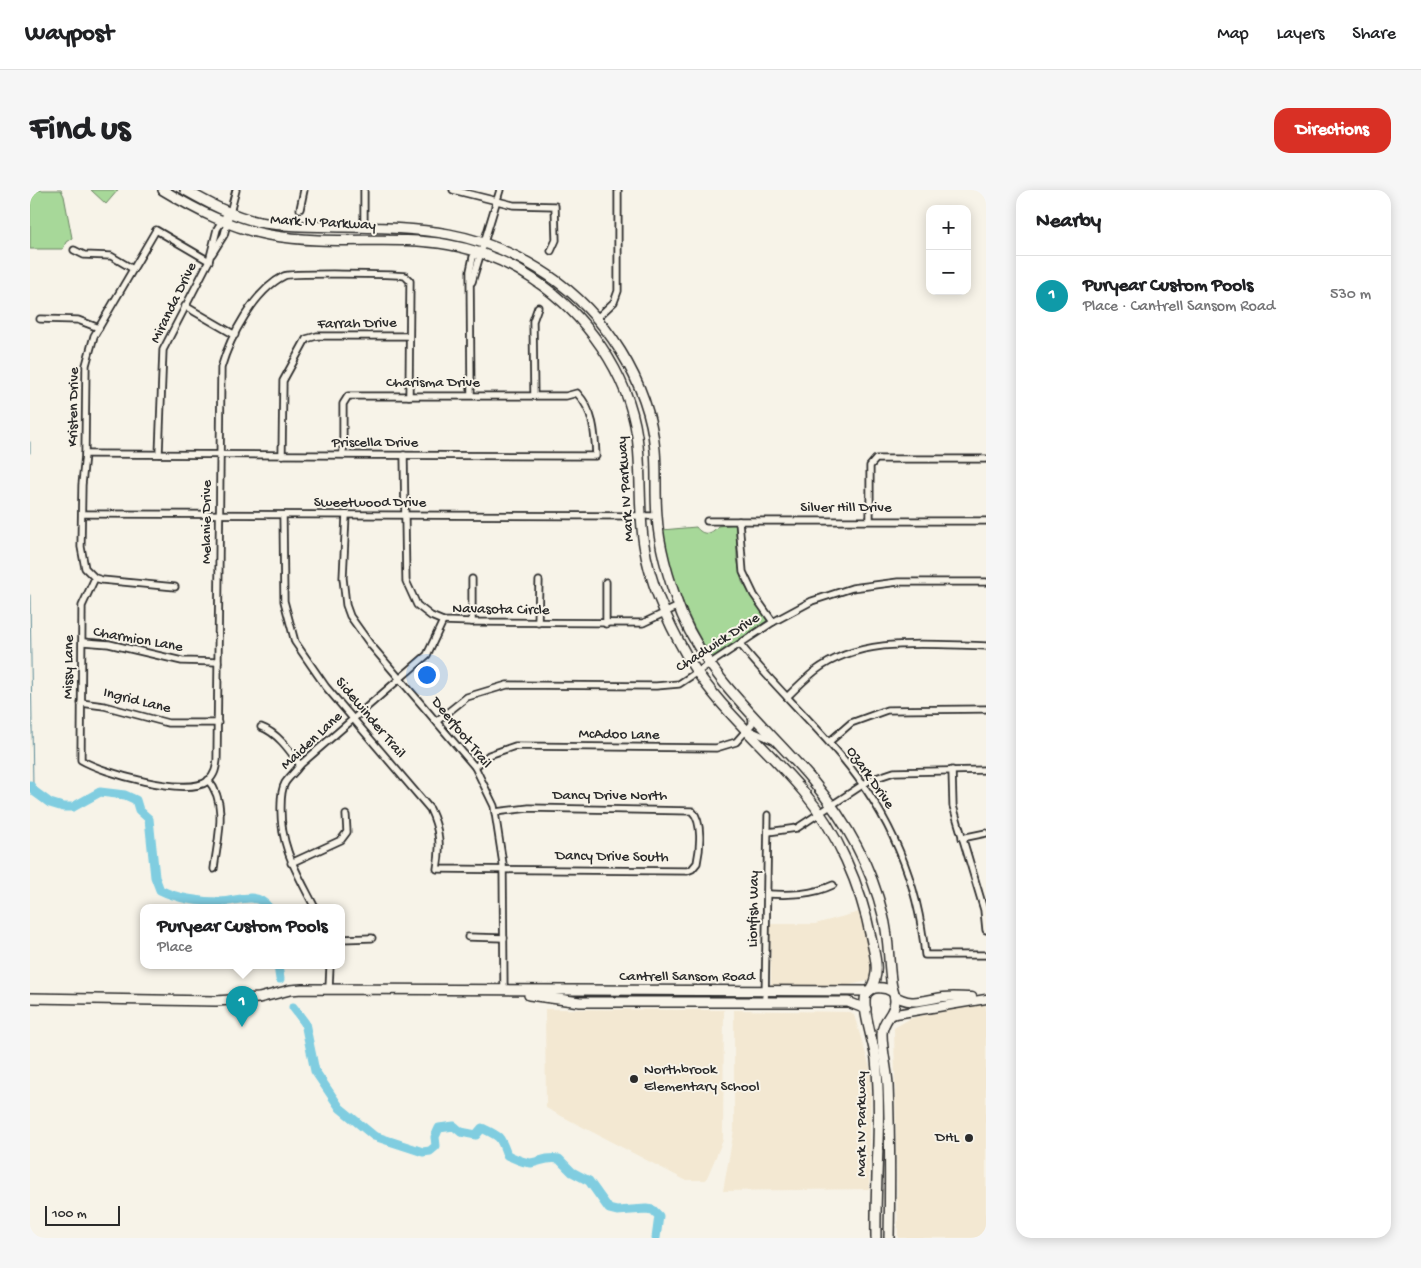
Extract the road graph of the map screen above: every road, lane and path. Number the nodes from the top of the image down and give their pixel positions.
1 (163, 190) edge
2 (185, 190) edge
3 (236, 190) edge
4 (304, 190) edge
5 (364, 190) edge
6 (453, 190) edge
7 (500, 190) edge
8 (618, 190) edge
9 (497, 201) junction
10 (300, 209) dead end
11 (228, 212) junction
12 (224, 222) junction
13 (364, 227) junction
14 (484, 242) junction
15 (74, 250) dead end
16 (551, 251) dead end
17 (480, 252) junction
18 (209, 261) junction
19 (133, 269) junction
20 (185, 306) junction
21 (538, 308) dead end
22 (596, 319) junction
23 (40, 320) dead end
24 (99, 328) junction
25 (235, 335) junction
26 (409, 336) junction
27 (577, 393) joint
28 (471, 395) junction
29 (409, 396) junction
30 (534, 396) junction
31 (85, 454) junction
32 (159, 454) junction
33 (220, 454) junction
34 (282, 455) junction
35 (343, 455) junction
36 (404, 455) junction
37 (986, 459) edge
38 (83, 514) junction
39 (220, 515) junction
40 (283, 515) junction
41 (346, 515) junction
42 (405, 515) junction
43 (641, 516) junction
44 (657, 516) junction
45 (870, 520) junction
46 (707, 521) dead end
47 (739, 521) junction
48 (986, 521) edge
49 (95, 578) junction
50 (472, 579) dead end
51 (539, 581) dead end
52 (606, 582) dead end
53 (986, 582) edge
54 (174, 587) dead end
55 (679, 606) junction
56 (665, 613) junction
57 (443, 621) junction
58 (472, 622) junction
59 (773, 622) junction
60 (538, 623) junction
61 (606, 624) junction
62 (83, 642) junction
63 (740, 644) junction
64 (986, 646) edge
65 (218, 662) junction
66 (710, 664) junction
67 (698, 672) junction
68 (400, 679) junction
69 (787, 697) junction
70 (81, 703) junction
71 (986, 710) edge
72 (752, 717) junction
73 (354, 719) junction
74 (437, 721) junction
75 (218, 723) junction
76 (261, 727) dead end
77 (746, 729) junction
78 (776, 742) junction
79 (829, 742) junction
80 (300, 765) junction
81 (475, 767) junction
82 (952, 770) junction
83 (986, 770) edge
84 (208, 780) junction
85 (863, 784) junction
86 (832, 806) junction
87 (495, 812) junction
88 (820, 813) junction
89 (346, 815) dead end
90 (768, 815) dead end
91 (768, 832) junction
92 (986, 832) edge
93 (962, 838) junction
94 (699, 842) joint
95 (291, 863) junction
96 (214, 869) dead end
97 (503, 869) junction
98 (834, 885) dead end
99 (767, 894) junction
100 (983, 897) edge
101 (313, 904) edge
102 (986, 930) edge
103 (468, 937) dead end
104 (372, 938) dead end
105 (504, 938) junction
106 (345, 939) edge
107 (986, 955) edge
108 (330, 969) edge
109 (329, 989) junction
110 (504, 990) junction
111 (584, 990) junction
112 (870, 990) junction
113 (698, 991) junction
114 (765, 991) junction
115 (893, 994) junction
116 (30, 998) edge
117 (986, 998) edge
118 (584, 1002) junction
119 (698, 1003) junction
120 (766, 1003) junction
121 (866, 1010) junction
122 (888, 1016) junction
123 (875, 1208) junction
124 (889, 1209) junction
125 (876, 1238) edge
126 (889, 1238) edge

1 - 12 main road, Mark IV Parkway
2 - 11 main road, Mark IV Parkway
3 - 11 street, Miranda Drive
4 - 10 street
5 - 13 street
6 - 9 street
7 - 9 street
8 - 22 street
9 - 14 street
9 - 16 street
11 - 12 street, Miranda Drive
11 - 13 main road, Mark IV Parkway
12 - 17 main road, Mark IV Parkway
12 - 18 street, Miranda Drive
13 - 14 main road, Mark IV Parkway
14 - 17 street
14 - 22 main road, Mark IV Parkway
15 - 19 street
17 - 28 street
17 - 43 main road, Mark IV Parkway
18 - 19 street, Kristen Drive
18 - 20 street, Miranda Drive
19 - 24 street, Kristen Drive
20 - 25 street
20 - 32 street, Miranda Drive
21 - 30 street
22 - 44 main road, Mark IV Parkway
23 - 24 street
24 - 31 street, Kristen Drive
25 - 26 street, Melanie Drive
25 - 33 street, Melanie Drive
26 - 29 street
26 - 34 street, Farrah Drive
27 - 30 street, Charisma Drive
27 - 36 street, Priscella Drive
28 - 29 street, Charisma Drive
28 - 30 street, Charisma Drive
29 - 35 street, Charisma Drive
31 - 32 street, Priscella Drive
31 - 38 street, Kristen Drive
32 - 33 street, Priscella Drive
33 - 34 street, Priscella Drive
33 - 39 street, Melanie Drive
34 - 35 street, Priscella Drive
35 - 36 street, Priscella Drive
36 - 42 street, Navasota Circle
37 - 45 street
38 - 39 street, Sweetwood Drive
38 - 49 street, Kristen Drive
39 - 40 street, Sweetwood Drive
39 - 65 street, Melanie Drive
40 - 41 street, Sweetwood Drive
40 - 73 street, Sidewinder Trail
41 - 42 street, Sweetwood Drive
41 - 68 street, Deerfoot Trail
42 - 43 street, Sweetwood Drive
42 - 57 street, Navasota Circle
43 - 44 street, Sweetwood Drive
43 - 56 main road, Mark IV Parkway
44 - 55 main road, Mark IV Parkway
45 - 47 street, Silver Hill Drive
45 - 48 street, Silver Hill Drive
46 - 47 street, Silver Hill Drive
47 - 59 street
49 - 54 street
49 - 62 street, Missy Lane
50 - 58 street
51 - 60 street
52 - 61 street
53 - 59 street, Chadwick Drive
55 - 56 street, Navasota Circle
55 - 66 main road, Mark IV Parkway
56 - 61 street, Navasota Circle
56 - 67 main road, Mark IV Parkway
57 - 58 street, Navasota Circle
57 - 68 street, Maiden Lane
58 - 60 street, Navasota Circle
59 - 63 street, Chadwick Drive
60 - 61 street, Navasota Circle
62 - 65 street, Charmion Lane
62 - 70 street, Missy Lane
63 - 66 street, Chadwick Drive
63 - 69 street, Ozark Drive
64 - 69 street
65 - 75 street, Melanie Drive
66 - 67 street, Chadwick Drive
66 - 72 main road, Mark IV Parkway
67 - 74 street, Chadwick Drive
67 - 77 main road, Mark IV Parkway
68 - 73 street, Maiden Lane
68 - 74 street, Deerfoot Trail
69 - 79 street, Ozark Drive
70 - 75 street, Ingrid Lane
70 - 84 street, Missy Lane
71 - 79 street
72 - 77 street, McAdoo Lane
72 - 78 main road, Mark IV Parkway
73 - 80 street, Maiden Lane
73 - 97 street, Sidewinder Trail
74 - 81 street, Deerfoot Trail
75 - 84 street, Melanie Drive
76 - 80 street
77 - 78 street
77 - 81 street, McAdoo Lane
77 - 88 main road, Mark IV Parkway
78 - 86 main road, Mark IV Parkway
79 - 85 street, Ozark Drive
80 - 95 street, Maiden Lane
81 - 87 street, Deerfoot Trail
82 - 83 street
82 - 85 street
82 - 93 street
84 - 96 street
85 - 86 street
85 - 107 street, Ozark Drive
86 - 88 street
86 - 115 main road, Mark IV Parkway
87 - 94 street, Dancy Drive North
87 - 97 street, Deerfoot Trail
88 - 91 street
88 - 112 main road, Mark IV Parkway
89 - 95 street
90 - 91 street, Lionfish Way
91 - 99 street, Lionfish Way
92 - 93 street
93 - 100 street
94 - 97 street, Dancy Drive South
95 - 101 street, Maiden Lane
97 - 105 street, Deerfoot Trail
98 - 99 street
99 - 114 street, Lionfish Way
100 - 102 street
103 - 105 street
104 - 106 street
105 - 110 street, Deerfoot Trail
108 - 109 street
109 - 110 main road, Cantrell Sansom Road
109 - 116 main road, Cantrell Sansom Road
110 - 111 main road, Cantrell Sansom Road
110 - 118 main road, Cantrell Sansom Road
111 - 113 main road, Cantrell Sansom Road
111 - 118 main road
112 - 114 main road, Cantrell Sansom Road
112 - 115 main road
112 - 121 main road
113 - 114 main road, Cantrell Sansom Road
113 - 119 main road
114 - 120 street, Lionfish Way
115 - 117 street
115 - 122 main road
117 - 122 street
118 - 119 main road, Cantrell Sansom Road
119 - 120 main road, Cantrell Sansom Road
120 - 121 main road, Cantrell Sansom Road
121 - 122 main road
121 - 123 main road, Mark IV Parkway
122 - 124 main road, Mark IV Parkway
123 - 124 main road
123 - 125 main road, Mark IV Parkway
124 - 126 main road, Mark IV Parkway

